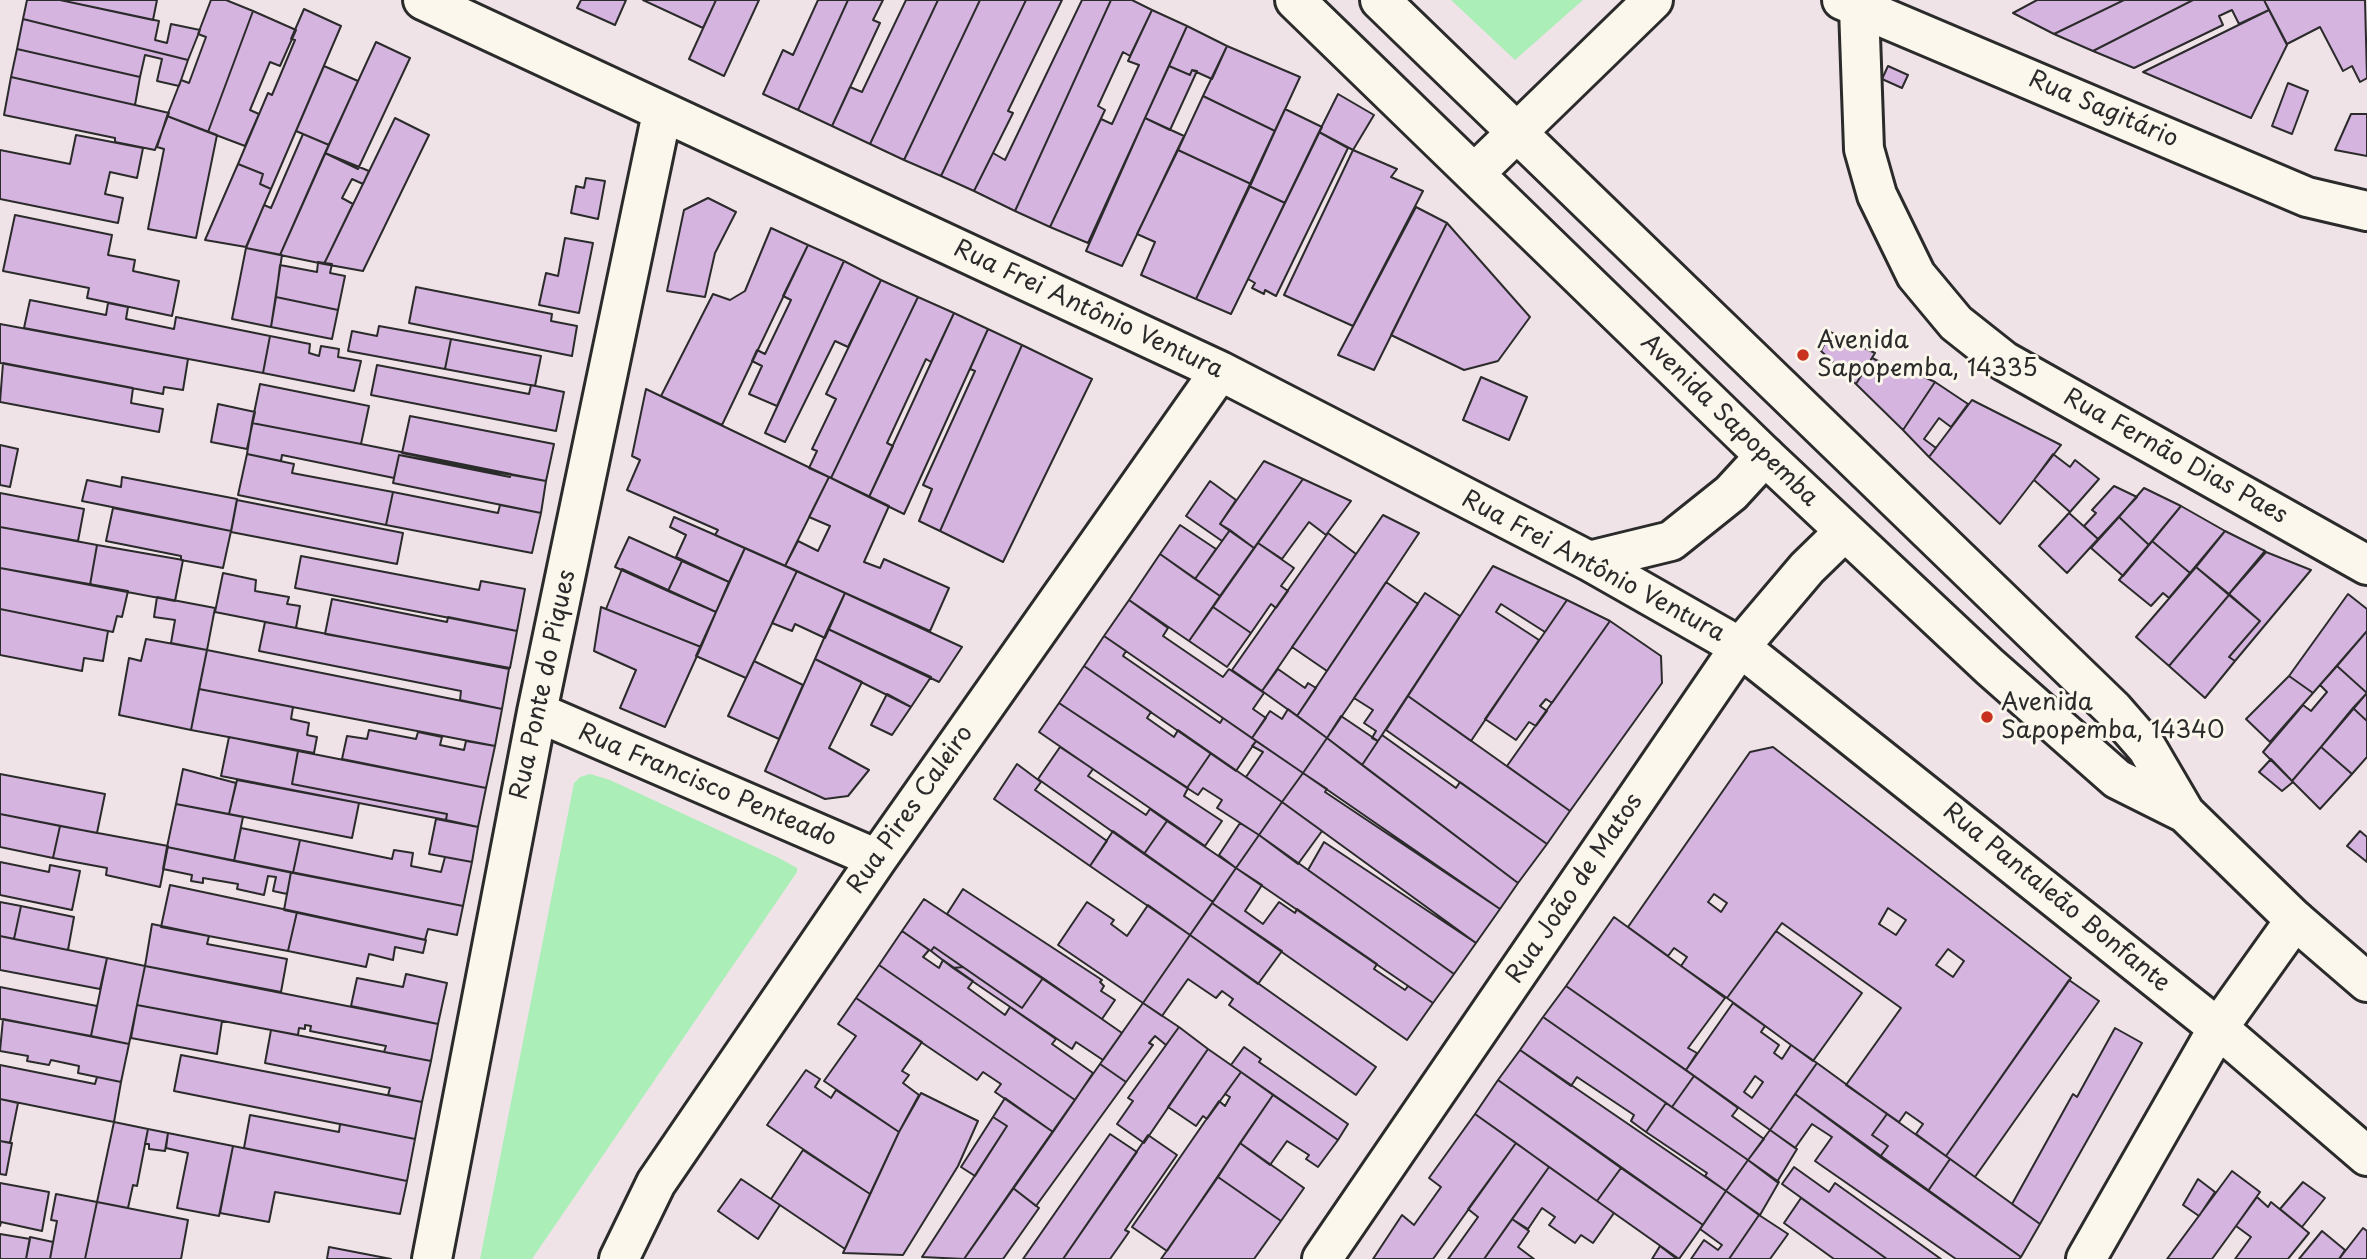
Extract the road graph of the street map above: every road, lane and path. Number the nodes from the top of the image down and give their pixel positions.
1 (424, 0) edge
2 (1295, 0) edge
3 (1380, 0) edge
4 (1653, 0) edge
5 (1851, 4) edge
6 (662, 113) junction
7 (1517, 131) junction
8 (1475, 173) junction
9 (2367, 211) edge
10 (1220, 371) junction
11 (1765, 456) junction
12 (1844, 532) junction
13 (1589, 561) junction
14 (2367, 565) edge
15 (1740, 647) junction
16 (537, 712) junction
17 (2185, 813) junction
18 (877, 859) junction
19 (2295, 920) junction
20 (2367, 982) edge
21 (2218, 1028) junction
22 (2367, 1156) edge
23 (432, 1259) edge
24 (619, 1259) edge
25 (1322, 1259) edge
26 (2086, 1259) edge

1 - 6 street, Rua Frei Antônio Ventura
2 - 8 street, Avenida Sapopemba
3 - 7 street, Avenida Sapopemba
4 - 7 street
5 - 9 street, Rua Sagitário
5 - 14 street, Rua Fernão Dias Paes
6 - 10 street, Rua Frei Antônio Ventura
6 - 16 street, Rua Ponte do Piques
7 - 8 street
7 - 17 street, Avenida Sapopemba
8 - 11 street, Avenida Sapopemba
10 - 13 street, Rua Frei Antônio Ventura
10 - 18 street, Rua Pires Caleiro
11 - 12 street, Avenida Sapopemba
11 - 13 street
12 - 15 street, Rua João de Matos
12 - 17 street, Avenida Sapopemba
13 - 15 street, Rua Frei Antônio Ventura
15 - 21 street, Rua Pantaleão Bonfante
15 - 25 street, Rua João de Matos
16 - 18 street, Rua Francisco Penteado
16 - 23 street, Rua Ponte do Piques
17 - 19 street, Avenida Sapopemba
18 - 24 street, Rua Pires Caleiro
19 - 20 street, Avenida Sapopemba
19 - 21 street
21 - 22 street, Rua Pantaleão Bonfante
21 - 26 street

